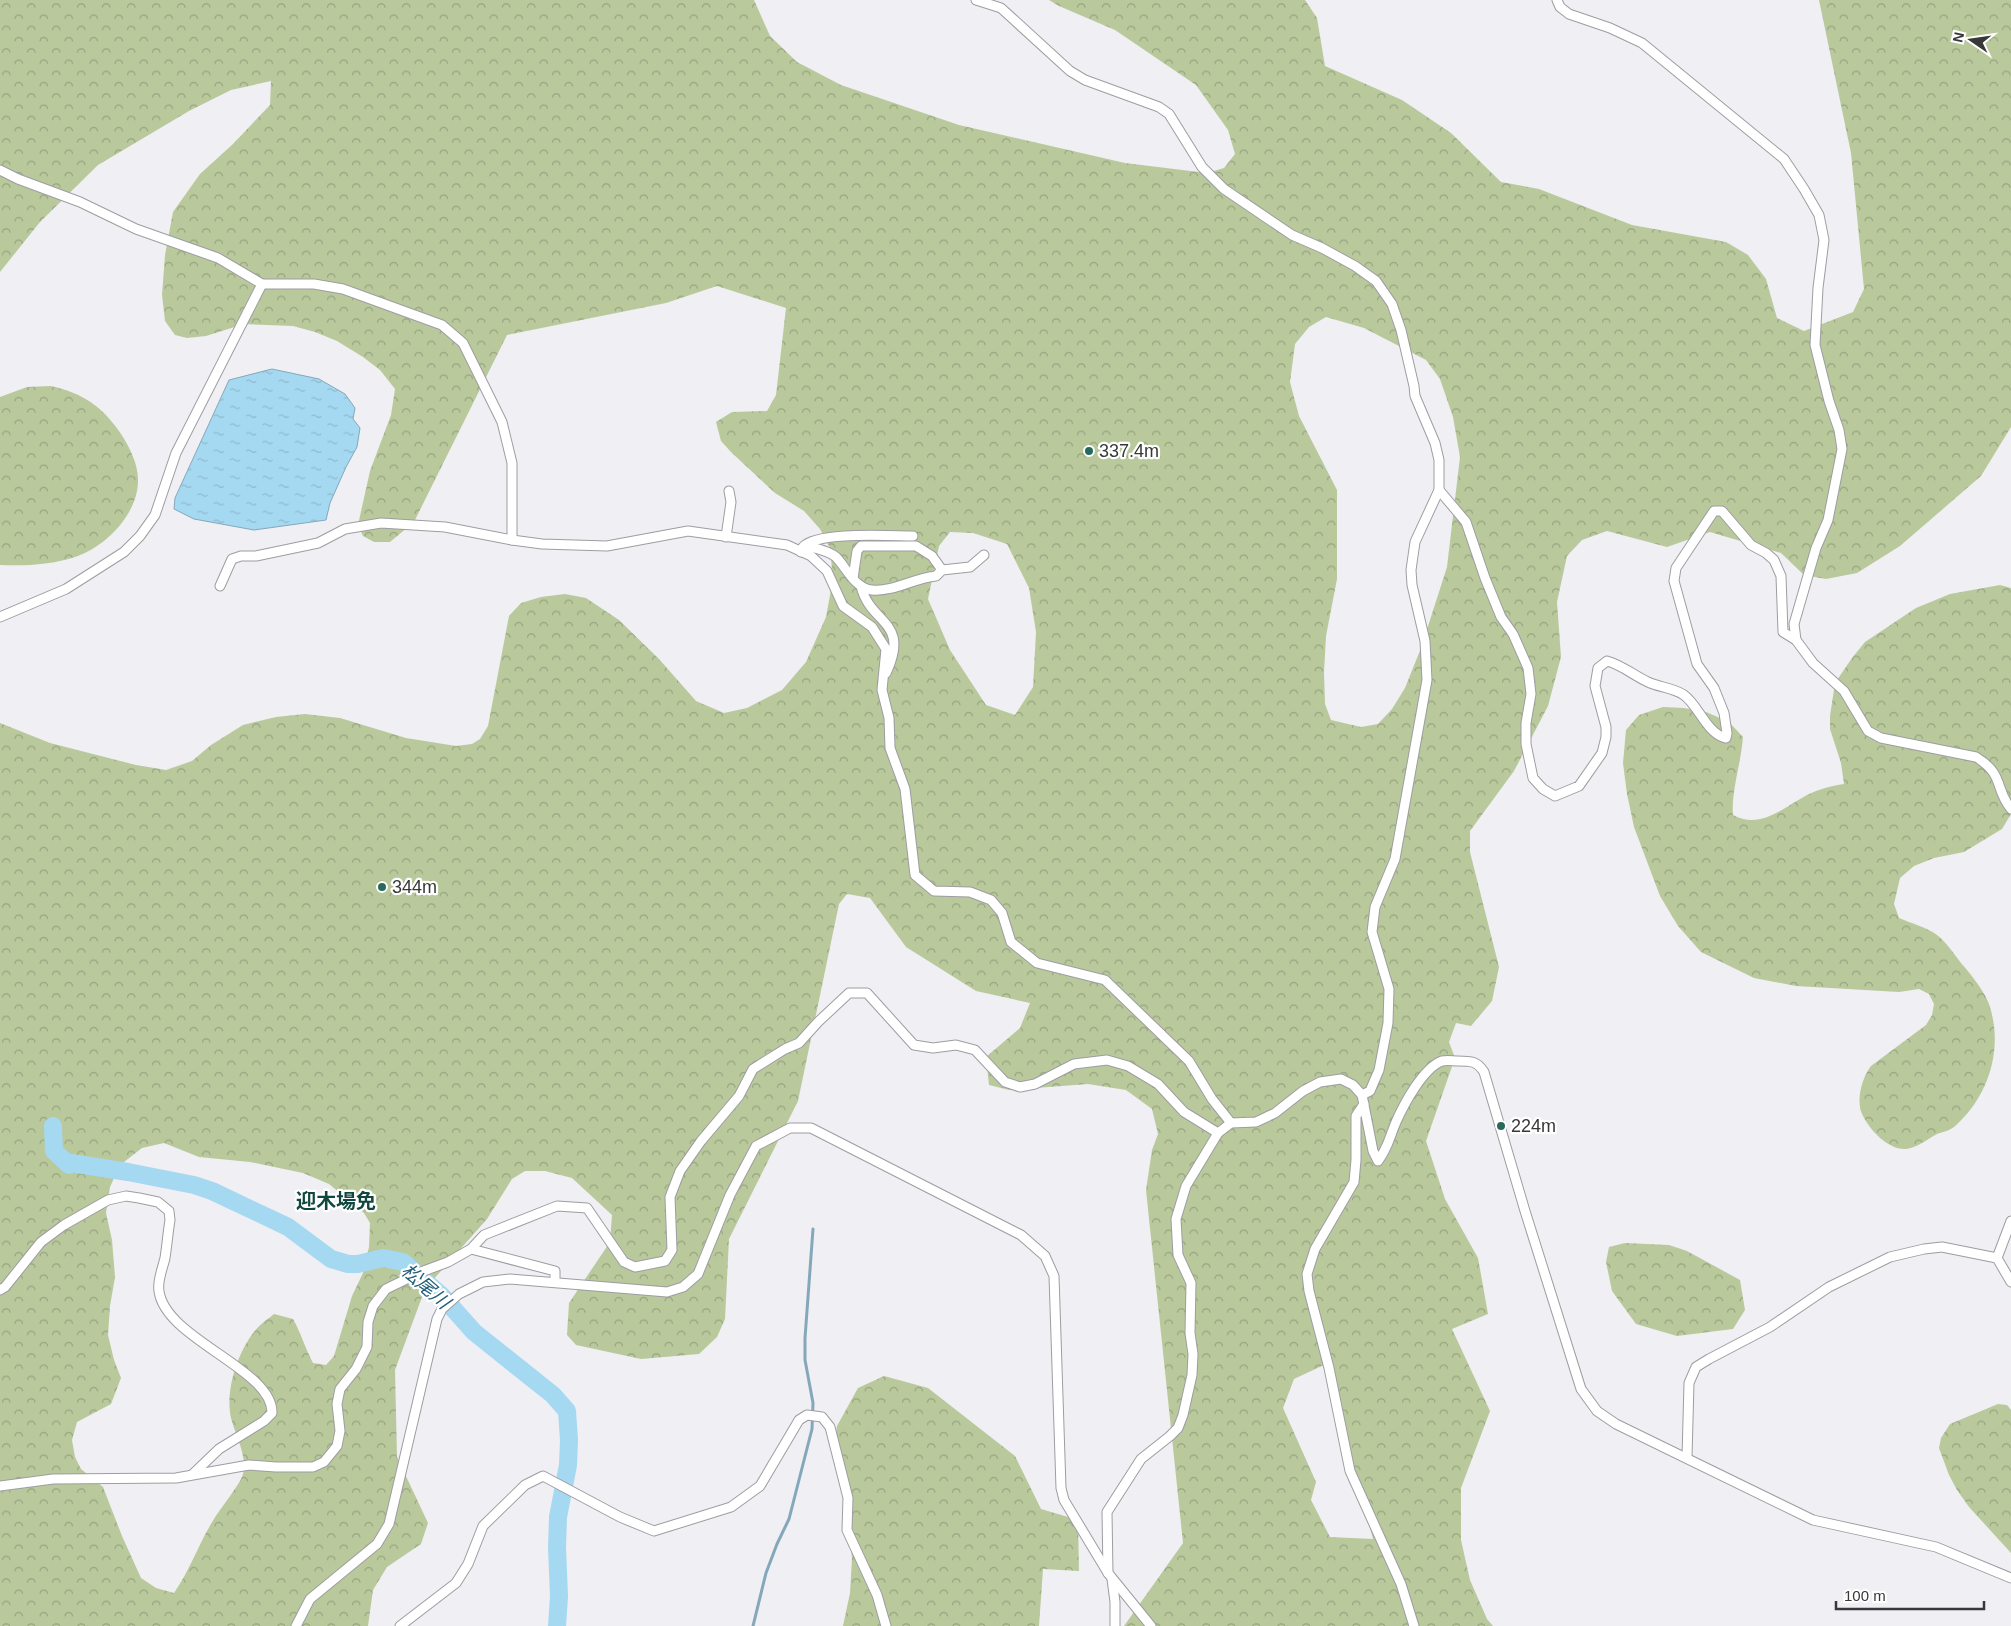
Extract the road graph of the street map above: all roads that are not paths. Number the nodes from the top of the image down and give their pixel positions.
1 (976, 0) edge
2 (1557, 0) edge
3 (0, 170) edge
4 (262, 284) junction
5 (1439, 490) junction
6 (728, 491) dead end
7 (913, 536) dead end
8 (726, 537) junction
9 (512, 540) junction
10 (802, 552) junction
11 (984, 555) dead end
12 (942, 570) junction
13 (853, 578) junction
14 (220, 586) dead end
15 (861, 586) junction
16 (0, 617) edge
17 (1796, 640) junction
18 (884, 678) junction
19 (2011, 809) edge
20 (1363, 1099) junction
21 (1231, 1123) junction
22 (1218, 1133) junction
23 (2011, 1221) edge
24 (471, 1250) junction
25 (1998, 1258) junction
26 (554, 1282) junction
27 (2011, 1282) edge
28 (0, 1290) edge
29 (1687, 1458) junction
30 (193, 1474) junction
31 (0, 1486) edge
32 (1110, 1576) junction
33 (2011, 1578) edge
34 (296, 1626) edge
35 (400, 1626) edge
36 (886, 1626) edge
37 (1115, 1626) edge
38 (1151, 1626) edge
39 (1414, 1626) edge

1 - 5 street
2 - 17 street
3 - 4 street
4 - 9 street
4 - 16 street
5 - 17 street
5 - 20 street
6 - 8 street
7 - 10 street
8 - 9 street
8 - 10 street
9 - 14 street
10 - 13 street
10 - 18 street
11 - 12 street
12 - 13 street
12 - 15 street
13 - 15 street
15 - 18 street
17 - 19 street
18 - 21 street
20 - 21 street
20 - 29 street
20 - 39 street
21 - 22 street
22 - 24 street
22 - 32 street
23 - 25 street
24 - 26 street
24 - 30 street
25 - 27 street
25 - 29 street
26 - 32 street
26 - 34 street
28 - 30 street
29 - 33 street
30 - 31 street
32 - 37 street
32 - 38 street
35 - 36 street

